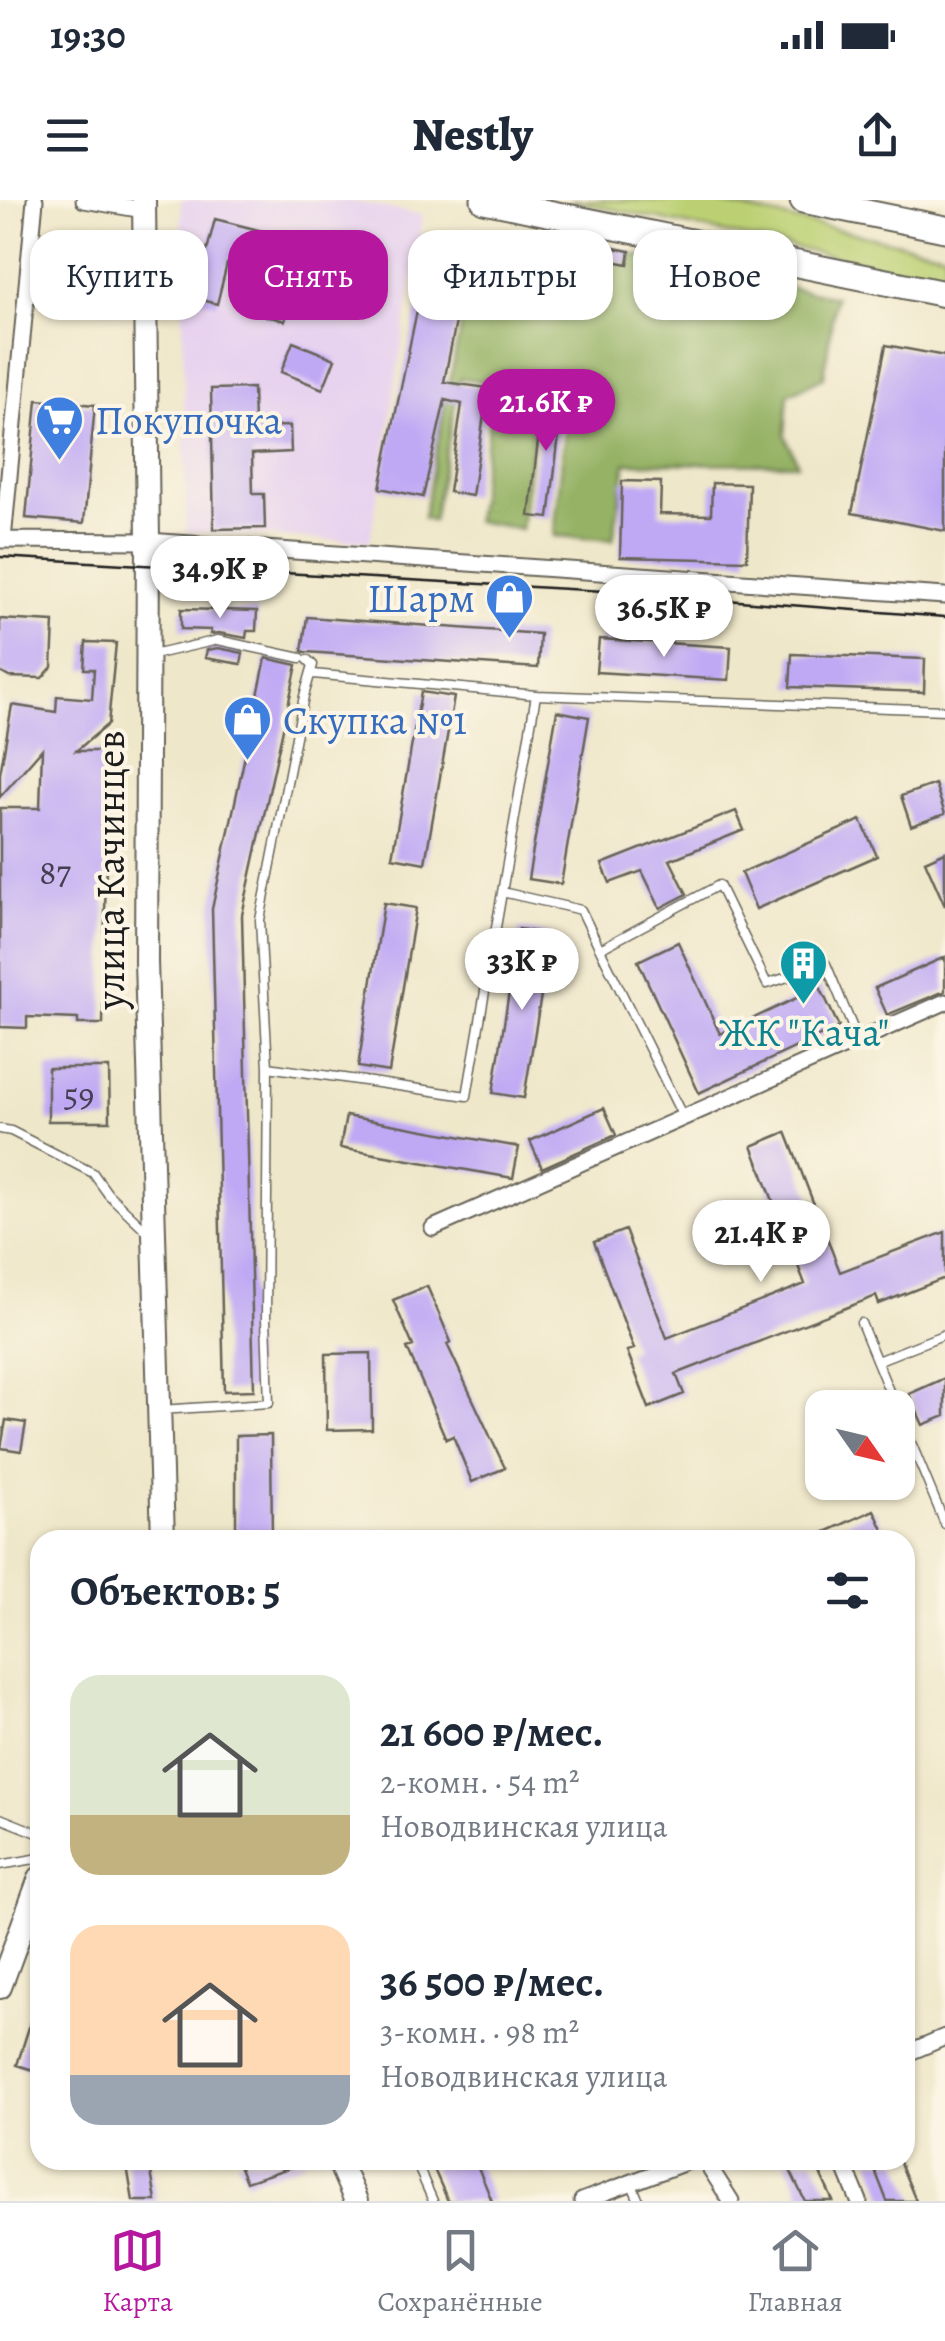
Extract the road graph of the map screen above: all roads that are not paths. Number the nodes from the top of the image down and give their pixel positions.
1 (35, 200) edge
2 (84, 200) edge
3 (484, 200) edge
4 (803, 200) edge
5 (144, 205) edge
6 (945, 229) edge
7 (945, 294) edge
8 (2, 540) edge
9 (148, 541) junction
10 (945, 596) edge
11 (148, 656) junction
12 (313, 674) junction
13 (536, 695) junction
14 (945, 710) edge
15 (502, 892) junction
16 (600, 949) junction
17 (945, 1002) edge
18 (858, 1040) junction
19 (268, 1067) junction
20 (683, 1117) junction
21 (0, 1129) edge
22 (433, 1228) dead end
23 (153, 1238) junction
24 (861, 1323) dead end
25 (945, 1334) edge
26 (877, 1361) junction
27 (889, 1390) edge
28 (159, 1410) junction
29 (915, 1452) edge
30 (945, 1524) edge
31 (164, 1530) edge
32 (0, 1818) edge
33 (30, 1830) edge
34 (30, 1860) edge
35 (0, 1865) edge
36 (30, 1905) edge
37 (0, 1987) edge
38 (945, 2037) edge
39 (915, 2050) edge
40 (342, 2170) edge
41 (419, 2170) edge
42 (664, 2170) edge
43 (712, 2170) edge
44 (846, 2170) edge
45 (631, 2182) junction
46 (356, 2201) edge
47 (433, 2201) edge
48 (582, 2201) edge
49 (639, 2201) edge
50 (731, 2201) edge
51 (859, 2201) edge

1 - 8 street
2 - 5 street
3 - 7 highway
4 - 6 highway
5 - 9 main road, улица Качинцев
8 - 9 street
9 - 10 street
9 - 11 main road, улица Качинцев
11 - 12 lane
11 - 23 main road, улица Качинцев
12 - 13 lane
12 - 19 lane
13 - 14 lane
13 - 15 lane
15 - 16 lane
15 - 19 lane
16 - 18 lane
16 - 20 lane
17 - 18 street
18 - 20 street
19 - 28 lane
20 - 22 street
21 - 23 lane
23 - 28 main road, улица Качинцев
24 - 26 lane
25 - 26 lane
26 - 27 lane
28 - 31 main road, улица Качинцев
29 - 30 lane
32 - 33 lane
34 - 35 lane
36 - 37 main road
38 - 39 street
40 - 46 main road
41 - 47 lane
42 - 45 street
43 - 50 street
44 - 51 street
45 - 48 street
45 - 49 lane

